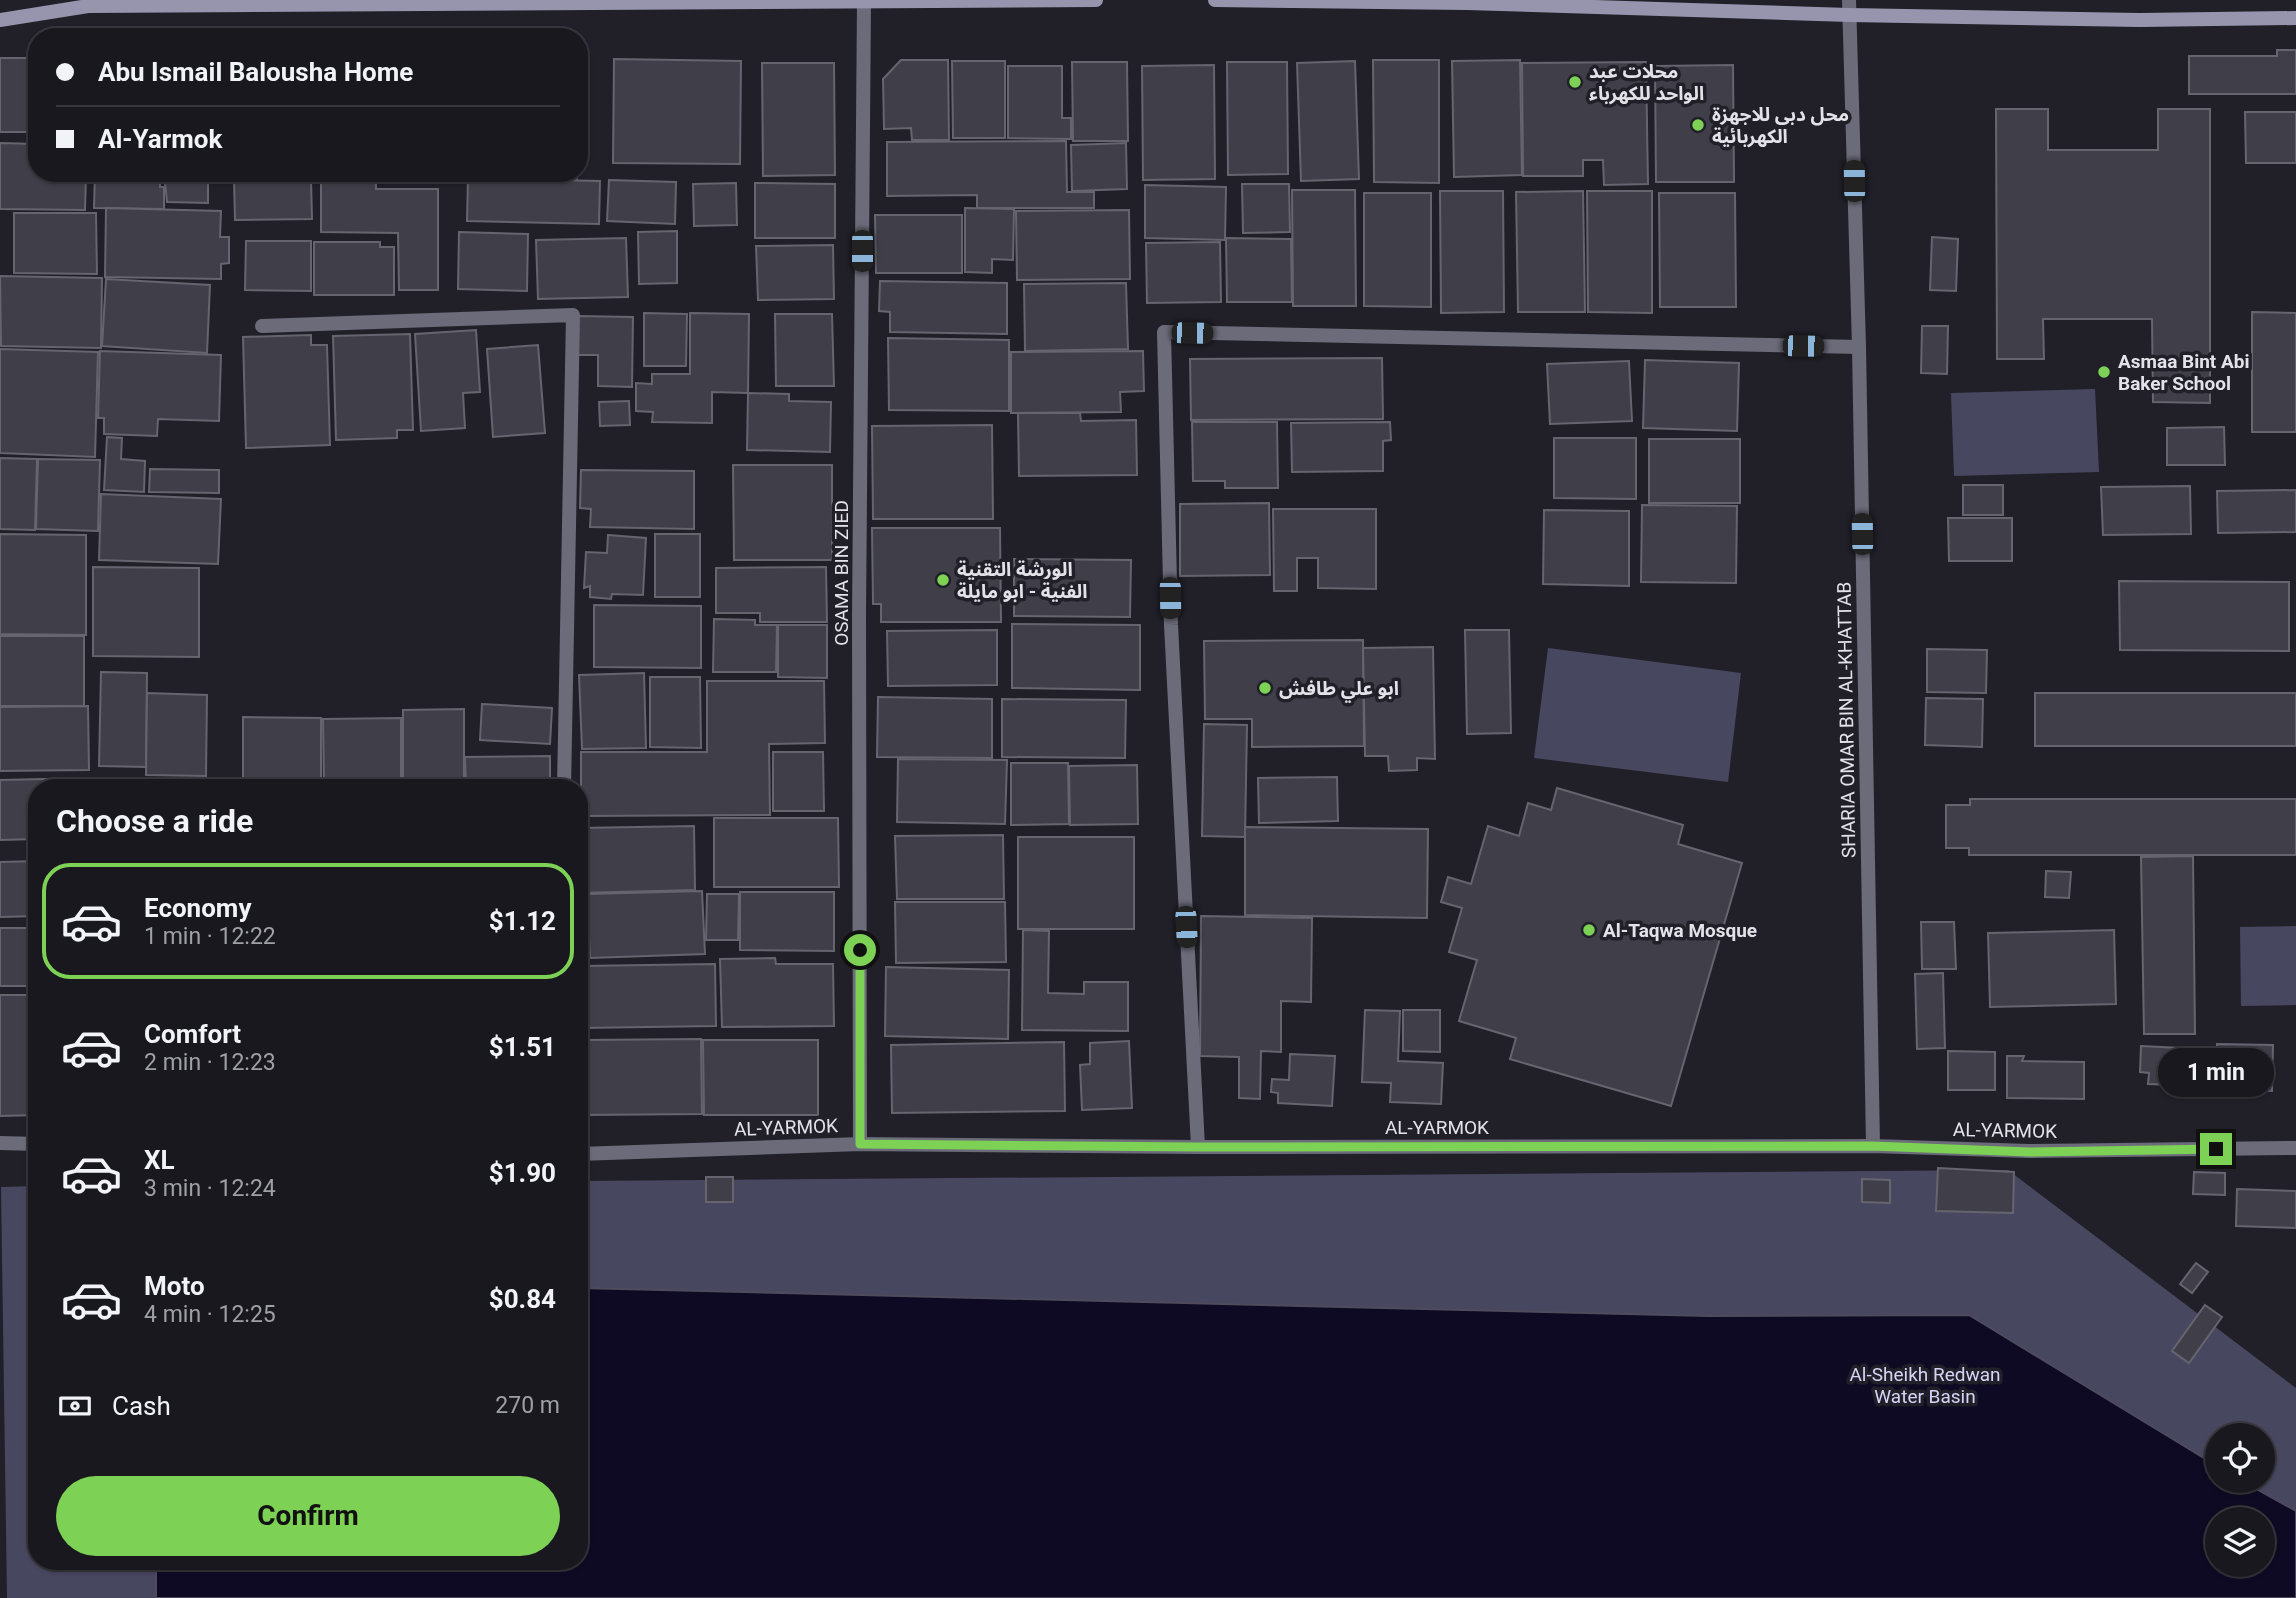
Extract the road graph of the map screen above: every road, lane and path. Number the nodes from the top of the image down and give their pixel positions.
1 (1096, 0) edge
2 (1215, 0) edge
3 (864, 2) junction
4 (1849, 7) edge
5 (2296, 18) edge
6 (0, 20) edge
7 (262, 326) dead end
8 (1859, 347) junction
9 (565, 779) edge
10 (0, 1143) edge
11 (28, 1144) edge
12 (860, 1144) junction
13 (1872, 1146) junction
14 (1198, 1147) junction
15 (2296, 1148) edge
16 (588, 1154) edge

1 - 3 main road
2 - 4 main road
3 - 6 main road
3 - 12 street, OSAMA BIN ZIED
4 - 5 main road
4 - 8 street, SHARIA OMAR BIN AL-KHATTAB
7 - 9 street
8 - 13 street, SHARIA OMAR BIN AL-KHATTAB
8 - 14 street
10 - 11 street
12 - 14 street, AL-YARMOK
12 - 16 street, AL-YARMOK
13 - 14 street, AL-YARMOK
13 - 15 street, AL-YARMOK

